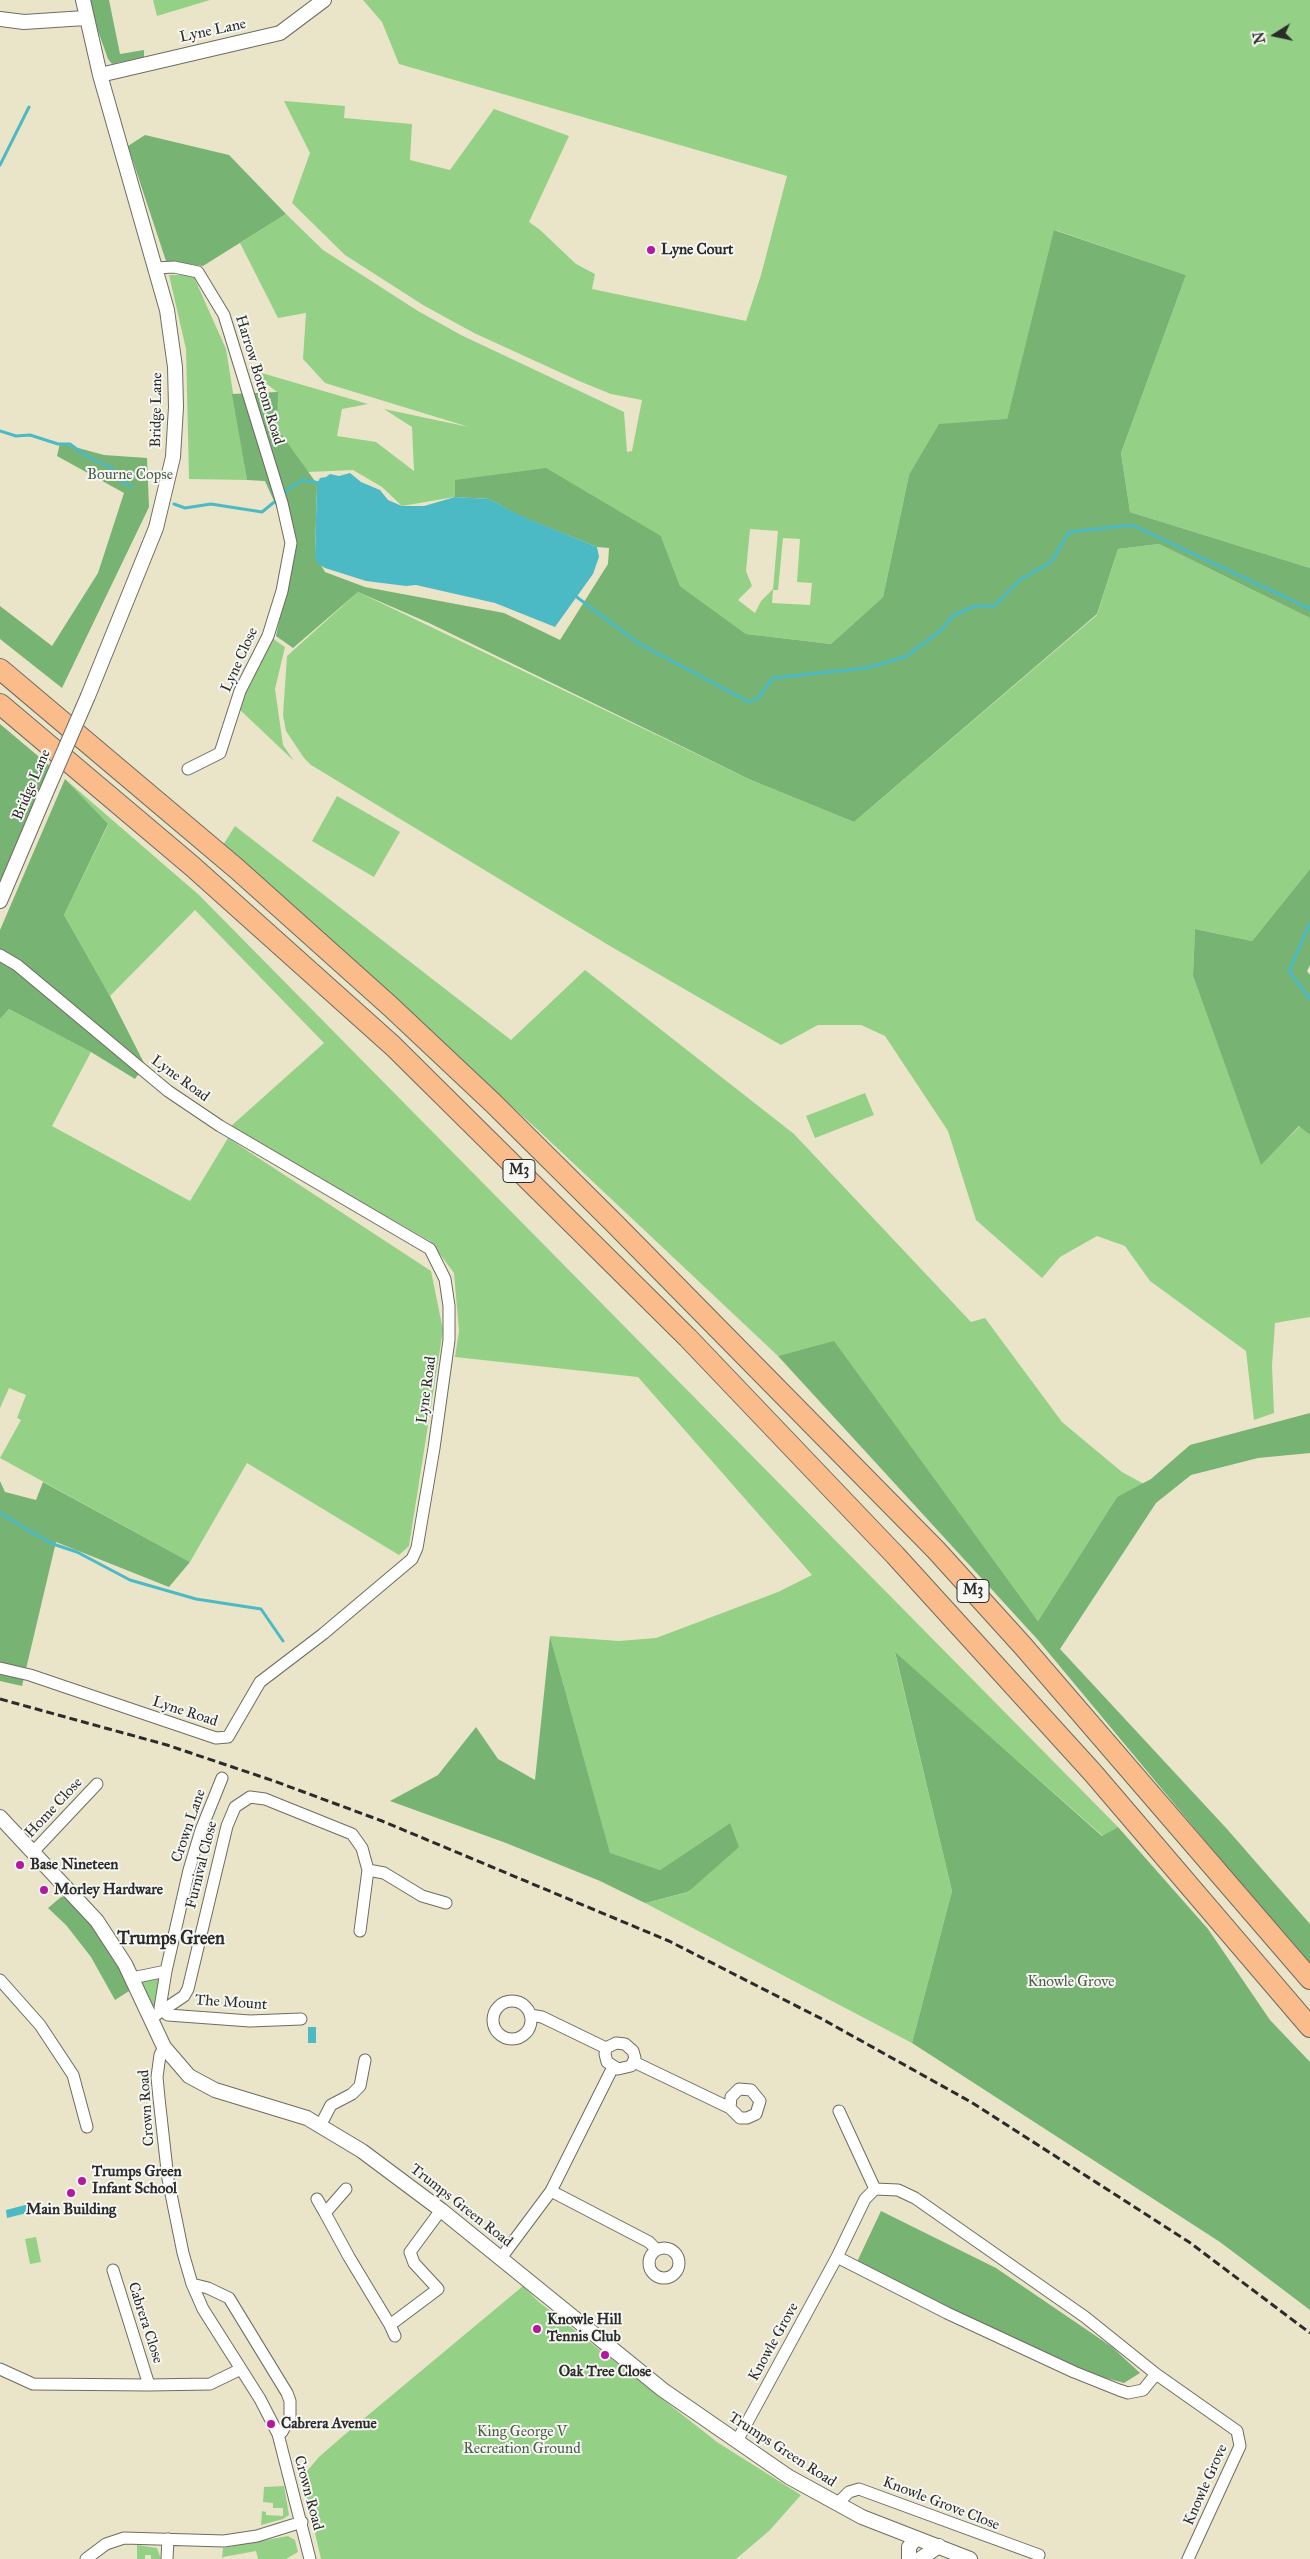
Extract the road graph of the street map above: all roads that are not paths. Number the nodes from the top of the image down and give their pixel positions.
1 (82, 0) edge
2 (324, 0) edge
3 (85, 18) junction
4 (0, 19) edge
5 (100, 75) junction
6 (156, 268) junction
7 (291, 543) joint
8 (0, 670) edge
9 (0, 704) edge
10 (188, 769) dead end
11 (0, 901) edge
12 (0, 955) edge
13 (0, 1668) edge
14 (222, 1778) dead end
15 (96, 1784) dead end
16 (0, 1817) edge
17 (33, 1852) junction
18 (368, 1870) junction
19 (446, 1903) dead end
20 (360, 1931) dead end
21 (166, 1971) junction
22 (132, 1978) junction
23 (1310, 1979) edge
24 (0, 1980) edge
25 (156, 2015) junction
26 (530, 2015) dead end
27 (301, 2019) dead end
28 (1310, 2027) edge
29 (164, 2047) junction
30 (606, 2048) junction
31 (364, 2060) dead end
32 (634, 2062) junction
33 (613, 2067) junction
34 (730, 2108) dead end
35 (839, 2111) dead end
36 (87, 2126) dead end
37 (320, 2126) junction
38 (346, 2189) dead end
39 (875, 2189) junction
40 (551, 2191) junction
41 (317, 2199) dead end
42 (441, 2210) junction
43 (325, 2213) junction
44 (657, 2250) dead end
45 (837, 2257) junction
46 (500, 2258) junction
47 (112, 2270) dead end
48 (192, 2284) junction
49 (390, 2325) junction
50 (395, 2336) dead end
51 (0, 2369) edge
52 (241, 2369) junction
53 (1156, 2374) junction
54 (149, 2385) junction
55 (278, 2434) junction
56 (737, 2441) junction
57 (837, 2504) junction
58 (302, 2522) junction
59 (916, 2538) junction
60 (168, 2539) junction
61 (939, 2546) junction
62 (1039, 2555) dead end
63 (86, 2559) edge
64 (167, 2559) edge
65 (310, 2559) edge
66 (909, 2559) edge
67 (920, 2559) edge
68 (970, 2559) edge
69 (1188, 2559) edge

1 - 3 street, Bridge Lane
2 - 5 street, Lyne Lane
3 - 4 street
3 - 5 street, Bridge Lane
5 - 6 street, Bridge Lane
6 - 7 street, Harrow Bottom Road
6 - 11 street, Bridge Lane, bridge
7 - 10 street, Lyne Close
8 - 23 highway, M3
9 - 28 highway, M3
12 - 13 street, Lyne Road
14 - 21 street, Crown Lane
15 - 17 street, Home Close
16 - 17 street, Trumps Green Road
17 - 22 street, Trumps Green Road
18 - 19 street
18 - 20 street, Furnival Close
18 - 25 street, Furnival Close
21 - 22 street
21 - 25 street, Crown Lane
22 - 25 street, Trumps Green Road
24 - 36 street
25 - 27 street, The Mount
25 - 29 street, Trumps Green Road
26 - 30 street
29 - 37 street, Trumps Green Road
29 - 48 street, Crown Road
30 - 32 street
30 - 33 street
31 - 37 street
32 - 33 street
32 - 34 street
33 - 40 street
35 - 39 street
37 - 42 street, Trumps Green Road
38 - 43 street
39 - 45 street, Knowle Grove
39 - 53 street, Knowle Grove
40 - 44 street
40 - 46 street
41 - 43 street
42 - 46 street, Trumps Green Road
42 - 49 street
43 - 49 street
45 - 53 street
45 - 56 street, Knowle Grove
46 - 56 street, Trumps Green Road
47 - 54 street, Cabrera Close
48 - 52 street, Crown Road
48 - 55 street
49 - 50 street
51 - 54 street
52 - 54 street
52 - 55 street, Crown Road
53 - 69 street, Knowle Grove
55 - 58 street, Crown Road
56 - 57 street, Trumps Green Road
57 - 59 street, Trumps Green Road
57 - 62 street, Knowle Grove Close
58 - 60 street
58 - 65 street, Crown Road
59 - 61 street, Trumps Green Road
59 - 66 street
60 - 63 street
60 - 64 street
61 - 67 street
61 - 68 street, Trumps Green Road

